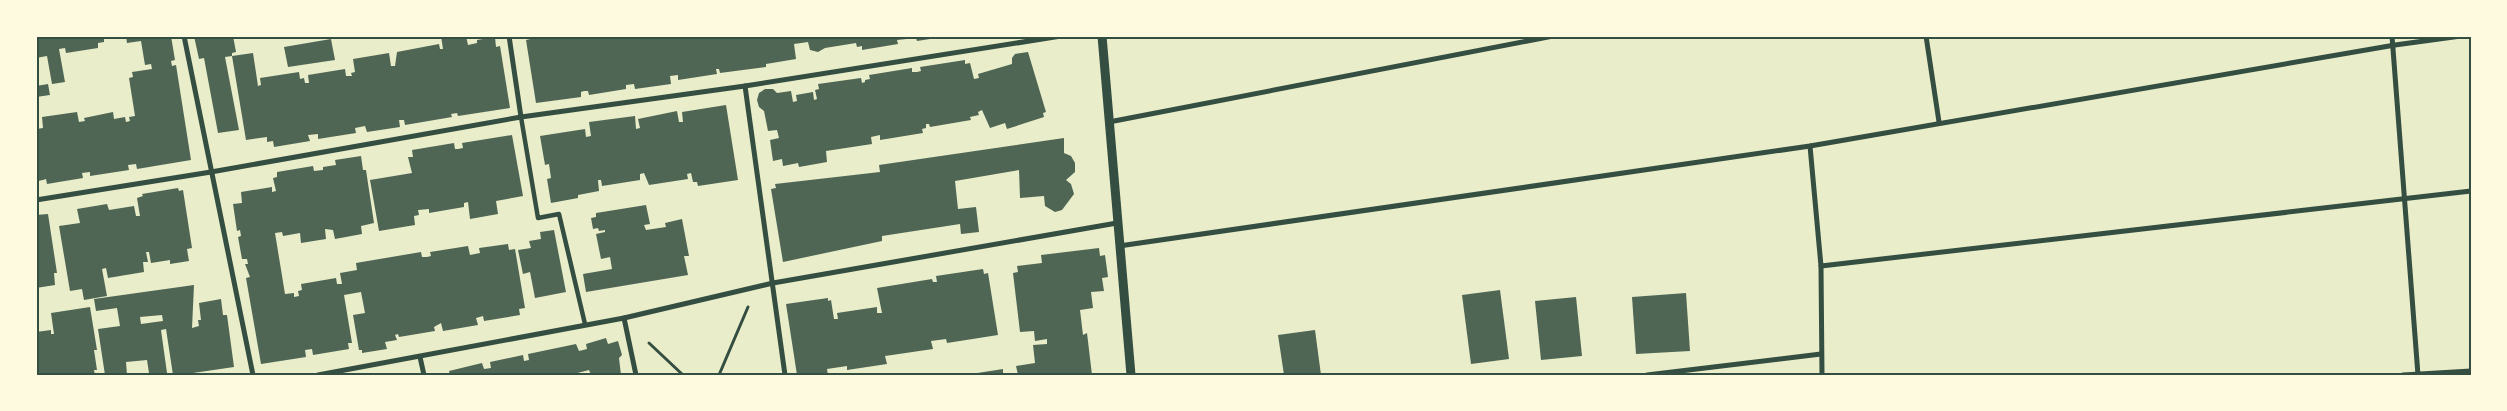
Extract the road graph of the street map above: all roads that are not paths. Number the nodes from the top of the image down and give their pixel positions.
1 (184, 36) edge
2 (509, 36) edge
3 (1061, 36) edge
4 (1102, 36) edge
5 (1553, 36) edge
6 (1926, 36) edge
7 (2392, 36) edge
8 (2461, 36) edge
9 (2395, 45) junction
10 (745, 86) junction
11 (521, 117) junction
12 (1108, 122) junction
13 (1939, 122) junction
14 (1810, 146) junction
15 (211, 172) junction
16 (2471, 191) edge
17 (2404, 198) junction
18 (36, 200) edge
19 (1117, 223) junction
20 (1119, 246) junction
21 (1820, 266) junction
22 (773, 283) junction
23 (624, 318) junction
24 (585, 324) junction
25 (1821, 354) junction
26 (420, 357) junction
27 (2471, 371) edge
28 (2418, 374) edge
29 (252, 375) edge
30 (318, 375) edge
31 (424, 375) edge
32 (636, 375) edge
33 (785, 375) edge
34 (1131, 375) edge
35 (1647, 375) edge
36 (1822, 375) edge
37 (2403, 375) edge

1 - 15 street
2 - 11 street
3 - 10 street
4 - 12 street
5 - 12 street
6 - 13 street
7 - 9 street
8 - 9 street
9 - 13 street
9 - 17 street
10 - 11 street
10 - 22 street
11 - 15 street
11 - 24 street
12 - 19 street
13 - 14 street
14 - 20 street
14 - 21 street
15 - 18 street
15 - 29 street
16 - 17 street
17 - 21 street
17 - 28 street
19 - 20 street
19 - 22 street
20 - 34 street
21 - 25 street
22 - 23 street
22 - 33 street
23 - 24 street
23 - 32 street
24 - 26 street
25 - 35 street
25 - 36 street
26 - 30 street
26 - 31 street
27 - 28 street
28 - 37 street

